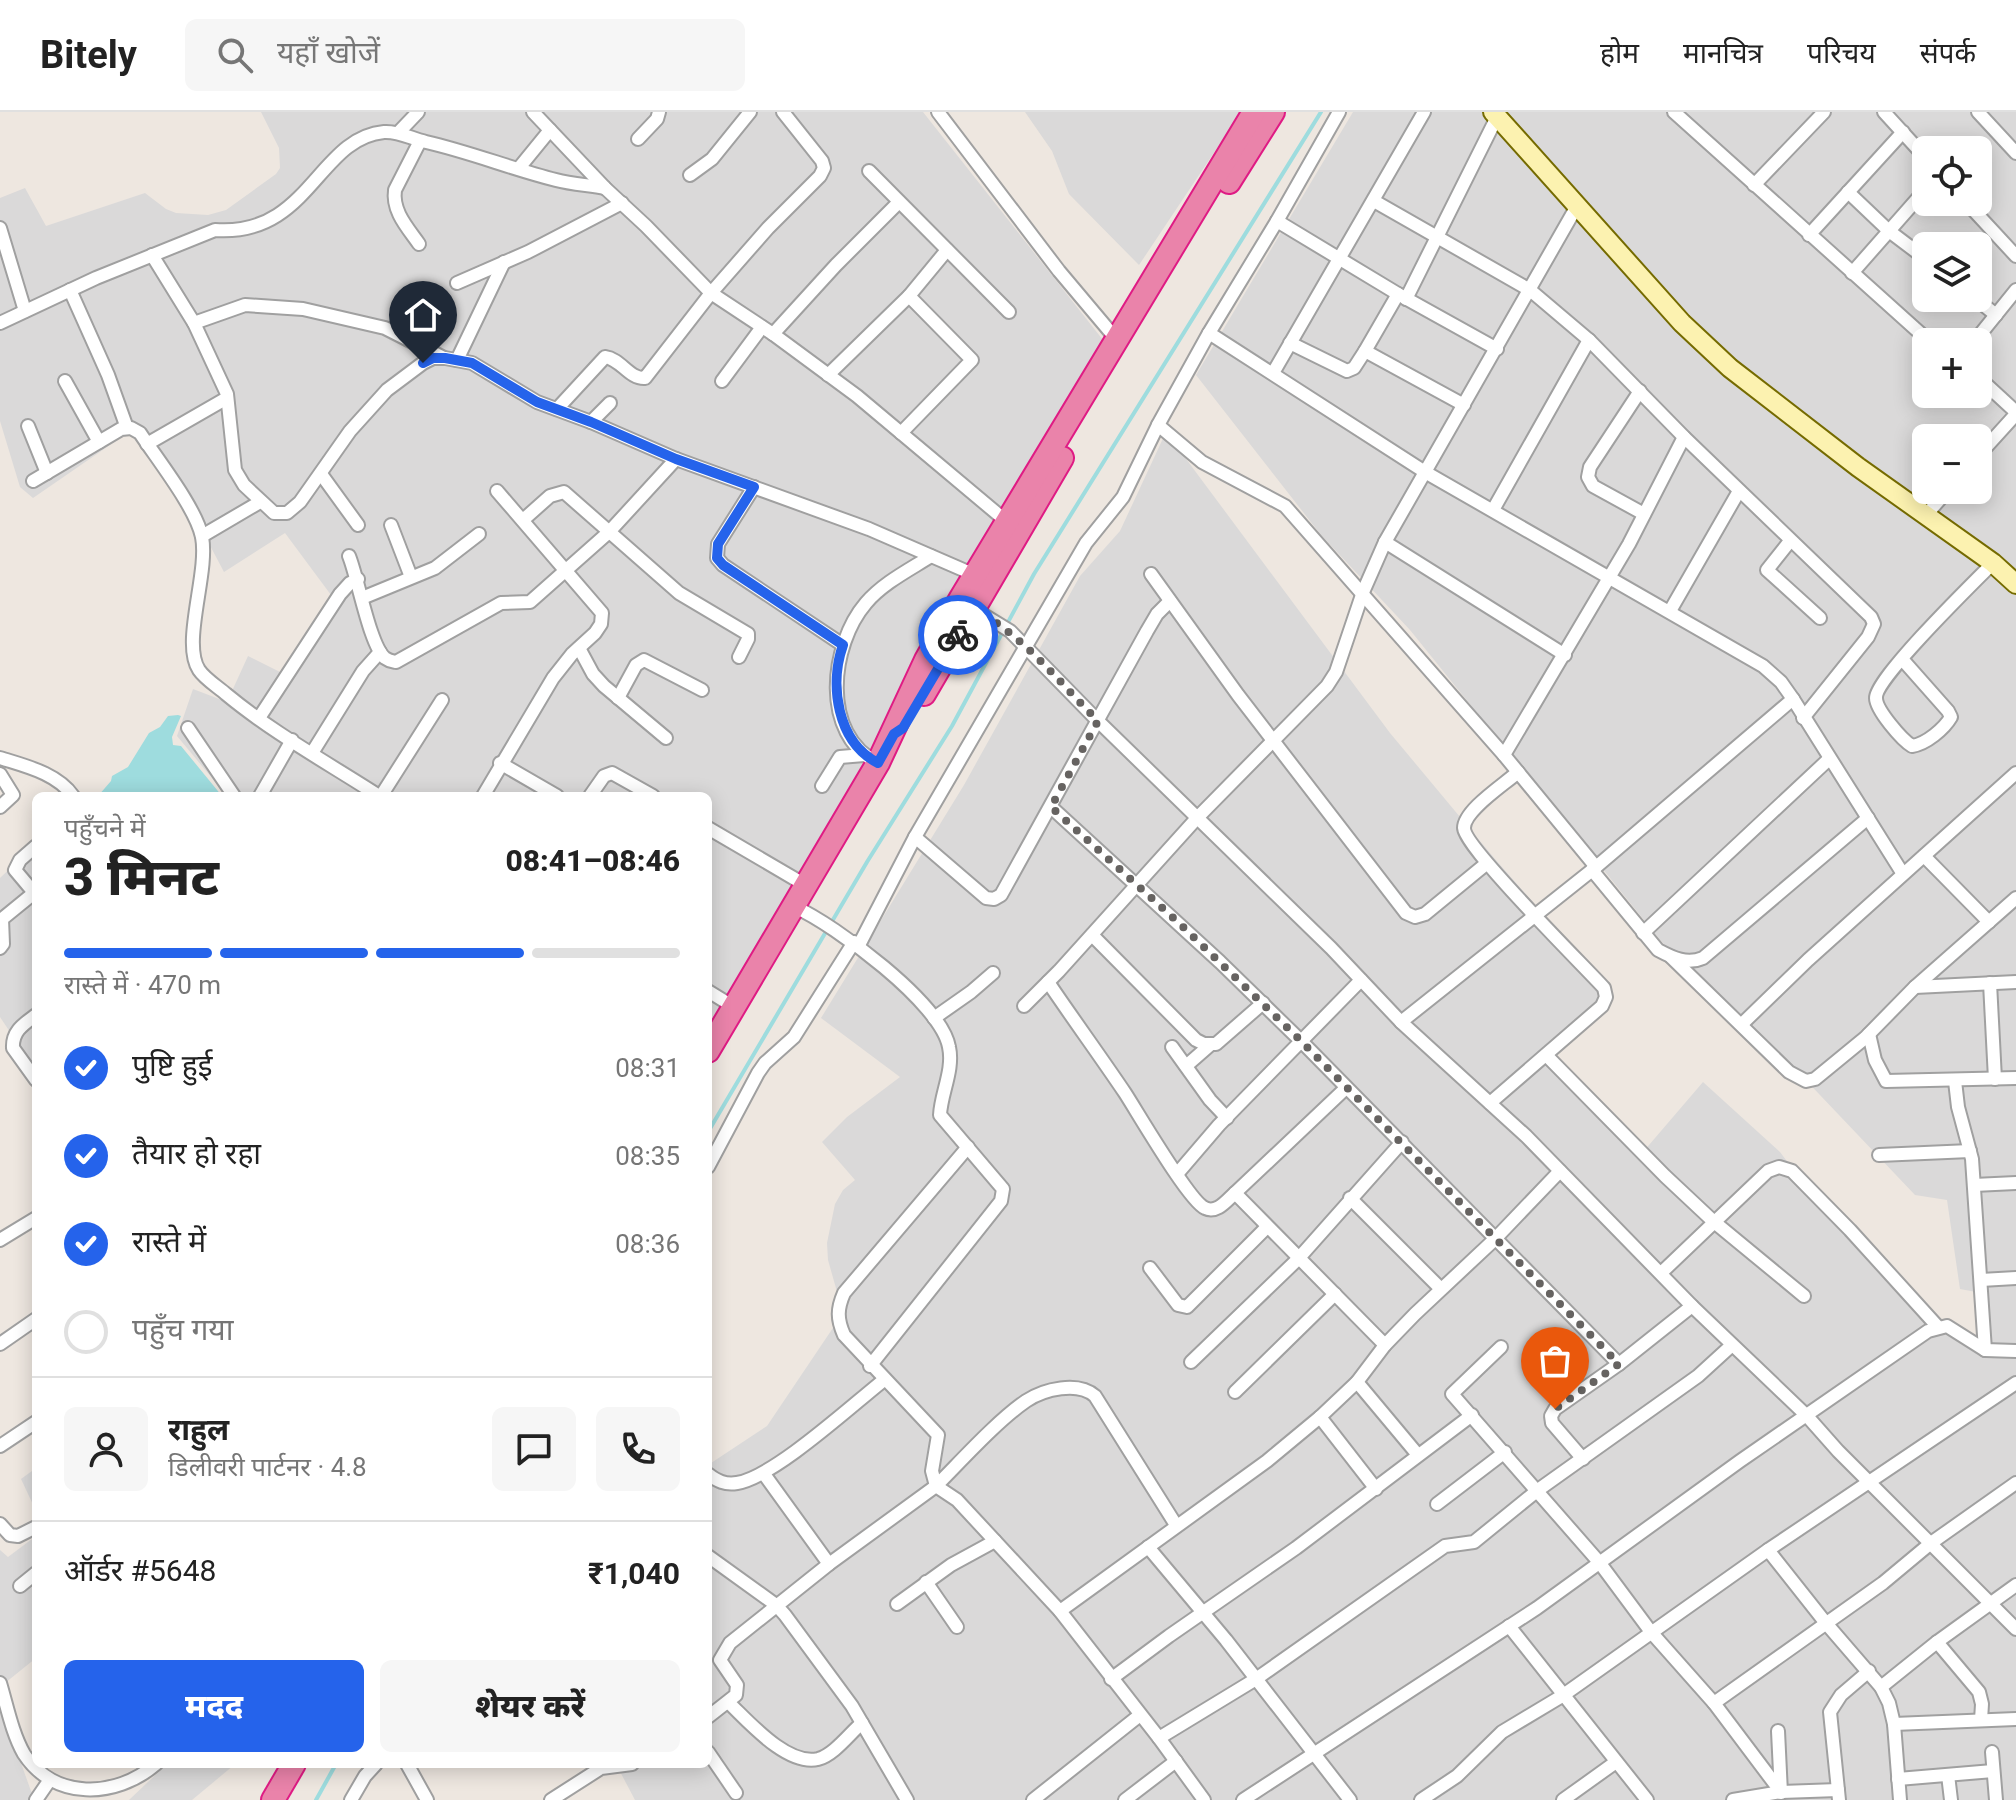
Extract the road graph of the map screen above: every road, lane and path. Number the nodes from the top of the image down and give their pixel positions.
1 (418, 112) edge
2 (533, 112) edge
3 (659, 112) edge
4 (750, 112) edge
5 (783, 112) edge
6 (938, 112) edge
7 (1254, 112) edge
8 (1273, 112) edge
9 (1339, 112) edge
10 (1424, 112) edge
11 (1674, 112) edge
12 (1824, 112) edge
13 (1884, 112) edge
14 (1978, 112) edge
15 (1495, 114) edge
16 (550, 130) junction
17 (1903, 132) junction
18 (398, 133) junction
19 (638, 139) dead end
20 (420, 141) junction
21 (1912, 142) edge
22 (2016, 153) edge
23 (519, 168) junction
24 (869, 171) dead end
25 (690, 175) dead end
26 (1754, 185) junction
27 (605, 188) junction
28 (1848, 192) junction
29 (1374, 201) junction
30 (899, 202) junction
31 (622, 203) junction
32 (1912, 205) edge
33 (1577, 206) junction
34 (1979, 216) edge
35 (1277, 221) junction
36 (0, 228) edge
37 (1889, 231) junction
38 (1809, 235) junction
39 (1435, 237) junction
40 (419, 244) dead end
41 (1912, 248) edge
42 (947, 250) junction
43 (152, 255) junction
44 (2016, 256) edge
45 (1338, 258) junction
46 (504, 262) junction
47 (1852, 273) junction
48 (457, 283) dead end
49 (70, 290) junction
50 (1530, 290) junction
51 (2016, 290) edge
52 (711, 293) junction
53 (909, 296) junction
54 (1402, 296) junction
55 (25, 311) junction
56 (1009, 312) dead end
57 (1992, 312) edge
58 (1996, 315) junction
59 (0, 323) edge
60 (194, 323) junction
61 (1914, 328) edge
62 (1985, 328) edge
63 (768, 330) junction
64 (1209, 333) junction
65 (1118, 338) junction
66 (1589, 340) junction
67 (1290, 343) junction
68 (1497, 349) junction
69 (1365, 351) junction
70 (451, 359) junction
71 (1273, 373) junction
72 (828, 375) junction
73 (65, 381) dead end
74 (722, 381) dead end
75 (1992, 390) edge
76 (1640, 391) junction
77 (227, 398) junction
78 (610, 403) dead end
79 (1464, 405) junction
80 (557, 409) junction
81 (2016, 413) edge
82 (591, 422) junction
83 (1158, 425) junction
84 (28, 426) dead end
85 (127, 428) junction
86 (901, 433) junction
87 (1684, 437) junction
88 (1992, 440) edge
89 (99, 442) junction
90 (147, 444) junction
91 (676, 459) junction
92 (1425, 472) junction
93 (47, 473) junction
94 (321, 474) junction
95 (33, 481) dead end
96 (754, 487) junction
97 (497, 491) dead end
98 (1739, 491) junction
99 (260, 502) junction
100 (1936, 504) edge
101 (1493, 510) junction
102 (1644, 514) junction
103 (1926, 515) junction
104 (523, 520) junction
105 (1006, 521) junction
106 (358, 525) dead end
107 (391, 525) dead end
108 (609, 532) junction
109 (479, 534) dead end
110 (202, 536) junction
111 (1790, 541) junction
112 (1385, 542) junction
113 (349, 556) dead end
114 (931, 556) junction
115 (1993, 563) junction
116 (565, 571) junction
117 (1151, 574) dead end
118 (975, 575) junction
119 (1608, 576) junction
120 (411, 577) junction
121 (358, 579) junction
122 (2016, 584) edge
123 (1363, 592) junction
124 (362, 598) junction
125 (1170, 601) junction
126 (1670, 611) junction
127 (980, 612) junction
128 (1820, 618) dead end
129 (843, 645) junction
130 (1024, 647) junction
131 (579, 648) junction
132 (380, 652) junction
133 (1565, 655) junction
134 (739, 657) dead end
135 (1902, 659) junction
136 (702, 690) dead end
137 (618, 698) junction
138 (1793, 699) junction
139 (442, 700) dead end
140 (259, 718) junction
141 (1803, 718) junction
142 (1098, 721) junction
143 (188, 728) dead end
144 (894, 734) junction
145 (666, 738) dead end
146 (292, 740) junction
147 (1274, 741) junction
148 (312, 753) junction
149 (1504, 755) junction
150 (0, 758) edge
151 (871, 759) junction
152 (1829, 759) junction
153 (500, 763) junction
154 (1518, 772) junction
155 (2016, 773) edge
156 (0, 774) edge
157 (822, 786) dead end
158 (70, 792) edge
159 (231, 792) edge
160 (262, 792) edge
161 (374, 792) edge
162 (383, 792) edge
163 (485, 792) edge
164 (550, 792) edge
165 (593, 792) edge
166 (646, 792) edge
167 (0, 807) edge
168 (1051, 807) junction
169 (1197, 818) junction
170 (1868, 818) junction
171 (712, 830) edge
172 (915, 837) junction
173 (32, 850) edge
174 (1924, 856) junction
175 (1486, 864) junction
176 (1594, 868) junction
177 (1903, 874) junction
178 (1137, 884) junction
179 (807, 886) junction
180 (32, 890) edge
181 (32, 896) edge
182 (2016, 898) edge
183 (795, 907) junction
184 (1535, 914) junction
185 (1989, 922) junction
186 (1643, 933) junction
187 (1092, 935) junction
188 (852, 940) junction
189 (0, 948) edge
190 (1671, 957) junction
191 (993, 973) dead end
192 (1361, 980) junction
193 (1048, 982) junction
194 (2016, 982) edge
195 (1990, 983) junction
196 (1915, 987) junction
197 (712, 993) edge
198 (1263, 1003) junction
199 (1024, 1006) dead end
200 (734, 1007) junction
201 (32, 1018) edge
202 (934, 1018) junction
203 (1401, 1022) junction
204 (1742, 1024) junction
205 (1869, 1034) junction
206 (1301, 1041) junction
207 (712, 1044) edge
208 (1210, 1045) junction
209 (1172, 1047) dead end
210 (1546, 1055) junction
211 (1186, 1066) junction
212 (32, 1074) edge
213 (2016, 1078) edge
214 (1995, 1079) junction
215 (1955, 1081) junction
216 (1346, 1088) junction
217 (1490, 1103) junction
218 (1227, 1118) junction
219 (1402, 1142) junction
220 (968, 1147) junction
221 (1970, 1151) junction
222 (1879, 1155) dead end
223 (712, 1159) edge
224 (1560, 1171) junction
225 (1177, 1174) junction
226 (2016, 1183) edge
227 (1974, 1185) junction
228 (1235, 1193) junction
229 (1350, 1198) junction
230 (32, 1220) edge
231 (1713, 1221) junction
232 (1267, 1227) junction
233 (0, 1240) edge
234 (1494, 1240) junction
235 (1298, 1259) junction
236 (1150, 1268) dead end
237 (1661, 1273) junction
238 (2016, 1278) edge
239 (1981, 1280) junction
240 (1441, 1289) junction
241 (1335, 1294) junction
242 (1804, 1296) dead end
243 (1692, 1306) junction
244 (32, 1322) edge
245 (1938, 1327) junction
246 (0, 1344) edge
247 (1385, 1345) junction
248 (1732, 1345) junction
249 (1501, 1347) dead end
250 (1985, 1350) junction
251 (2016, 1351) edge
252 (1191, 1362) dead end
253 (1619, 1364) junction
254 (870, 1366) junction
255 (884, 1380) junction
256 (1357, 1382) junction
257 (2016, 1383) edge
258 (1235, 1392) dead end
259 (1472, 1415) junction
260 (1807, 1416) junction
261 (1320, 1417) junction
262 (32, 1425) edge
263 (0, 1446) edge
264 (1505, 1452) junction
265 (1418, 1455) junction
266 (1583, 1459) junction
267 (764, 1474) junction
268 (712, 1477) edge
269 (1869, 1482) junction
270 (2016, 1483) edge
271 (936, 1486) junction
272 (1376, 1489) junction
273 (1538, 1490) junction
274 (1437, 1504) dead end
275 (0, 1524) edge
276 (1176, 1525) junction
277 (32, 1529) edge
278 (995, 1541) junction
279 (1931, 1543) junction
280 (1148, 1547) junction
281 (1768, 1550) junction
282 (712, 1559) edge
283 (1599, 1562) junction
284 (829, 1564) junction
285 (32, 1576) edge
286 (926, 1582) junction
287 (2016, 1585) edge
288 (20, 1586) dead end
289 (1990, 1603) junction
290 (897, 1604) dead end
291 (776, 1605) junction
292 (1060, 1611) junction
293 (1203, 1612) junction
294 (1825, 1622) junction
295 (1509, 1626) junction
296 (957, 1627) dead end
297 (2016, 1629) edge
298 (1651, 1632) junction
299 (1937, 1642) junction
300 (714, 1658) edge
301 (1869, 1671) junction
302 (1111, 1679) junction
303 (1256, 1679) junction
304 (0, 1683) edge
305 (1881, 1687) junction
306 (1562, 1696) junction
307 (729, 1703) junction
308 (1714, 1703) junction
309 (712, 1714) edge
310 (1140, 1715) junction
311 (2016, 1719) edge
312 (1981, 1720) junction
313 (862, 1723) junction
314 (1894, 1724) junction
315 (1778, 1731) dead end
316 (1159, 1738) junction
317 (1992, 1752) dead end
318 (1314, 1754) junction
319 (712, 1758) edge
320 (1176, 1761) junction
321 (1616, 1762) junction
322 (32, 1766) edge
323 (34, 1768) edge
324 (152, 1768) edge
325 (292, 1768) edge
326 (372, 1768) edge
327 (409, 1768) edge
328 (601, 1768) edge
329 (1993, 1771) junction
330 (1948, 1775) junction
331 (1898, 1779) junction
332 (49, 1781) junction
333 (736, 1793) dead end
334 (1838, 1795) edge
335 (1781, 1796) edge
336 (36, 1800) edge
337 (273, 1800) edge
338 (351, 1800) edge
339 (427, 1800) edge
340 (551, 1800) edge
341 (907, 1800) edge
342 (1033, 1800) edge
343 (1125, 1800) edge
344 (1204, 1800) edge
345 (1243, 1800) edge
346 (1350, 1800) edge
347 (1421, 1800) edge
348 (1563, 1800) edge
349 (1647, 1800) edge
350 (1733, 1800) edge
351 (1900, 1800) edge
352 (1951, 1800) edge
353 (1996, 1800) edge

1 - 18 street
2 - 16 street
3 - 19 street
4 - 25 street
5 - 52 street
6 - 65 street
7 - 65 highway
8 - 127 highway
9 - 35 street
10 - 29 street
11 - 26 street
12 - 26 street
13 - 17 street
14 - 22 street
15 - 33 street
15 - 39 street
16 - 23 street
16 - 27 street
17 - 21 street
17 - 28 street
18 - 20 street
18 - 43 street
20 - 23 street
20 - 40 street
23 - 27 street
24 - 30 street
26 - 38 street
27 - 31 street
28 - 37 street
28 - 38 street
29 - 39 street
29 - 45 street
30 - 42 street
30 - 63 street
31 - 46 street
31 - 52 street
32 - 37 street
33 - 50 street
33 - 103 street
34 - 44 street
35 - 45 street
35 - 64 street
36 - 55 street
37 - 41 street
37 - 47 street
38 - 47 street
39 - 50 street
39 - 54 street
42 - 53 street
42 - 56 street
43 - 49 street
43 - 60 street
45 - 54 street
45 - 67 street
46 - 48 street
46 - 70 street
47 - 61 street
49 - 55 street
49 - 85 street
50 - 66 street
50 - 68 street
51 - 58 street
52 - 63 street
52 - 80 street
53 - 72 street
53 - 86 street
54 - 68 street
54 - 69 street
55 - 59 street
57 - 58 street
58 - 62 street
60 - 70 street
60 - 77 street
63 - 72 street
63 - 74 street
64 - 71 street
64 - 83 street
65 - 105 highway
66 - 76 street
66 - 101 street
67 - 69 street
67 - 71 street
68 - 79 street
69 - 79 street
70 - 80 street
70 - 94 street
71 - 92 street
72 - 86 street
73 - 89 street
75 - 81 street
76 - 87 street
76 - 102 street
77 - 90 street
77 - 99 street
78 - 82 street
79 - 92 street
80 - 82 street
81 - 88 street
82 - 91 street
83 - 123 street
83 - 130 street
84 - 93 street
85 - 89 street
85 - 90 street
86 - 105 street
87 - 98 street
87 - 102 street
89 - 93 street
90 - 110 street
91 - 96 street
91 - 108 street
92 - 101 street
92 - 112 street
93 - 95 street
94 - 99 street
94 - 106 street
96 - 114 street
96 - 129 street
97 - 104 street
98 - 111 street
98 - 126 street
99 - 110 street
100 - 103 street
101 - 119 street
102 - 119 street
103 - 115 street
104 - 108 street
104 - 116 street
105 - 118 highway
107 - 120 street
108 - 116 street
108 - 134 street
109 - 120 street
110 - 140 street
111 - 128 street
111 - 141 street
112 - 123 street
112 - 133 street
113 - 121 street
114 - 118 street
114 - 129 street
115 - 122 street
115 - 135 street
116 - 131 street
116 - 132 street
117 - 125 street
118 - 144 highway
119 - 126 street
119 - 133 street
120 - 124 street
121 - 124 street
121 - 140 street
123 - 147 street
123 - 149 street
124 - 132 street
125 - 142 street
125 - 147 street
126 - 138 street
127 - 130 street
127 - 144 highway
129 - 151 street
130 - 142 street
130 - 172 street
131 - 137 street
131 - 153 street
132 - 148 street
133 - 149 street
135 - 135 street
136 - 137 street
137 - 145 street
138 - 141 street
138 - 176 street
139 - 162 street
140 - 146 street
141 - 152 street
142 - 168 street
142 - 169 street
143 - 159 street
144 - 151 highway
146 - 148 street
146 - 160 street
147 - 169 street
147 - 175 street
148 - 161 street
149 - 154 street
150 - 158 street
151 - 157 street
151 - 179 highway
152 - 170 street
152 - 186 street
153 - 163 street
153 - 164 street
154 - 175 street
154 - 176 street
155 - 174 street
156 - 167 street
165 - 166 street
168 - 172 street
168 - 178 street
169 - 178 street
169 - 192 street
170 - 177 street
170 - 190 street
171 - 179 street
172 - 188 street
173 - 180 street
174 - 177 street
174 - 185 street
175 - 184 street
176 - 184 street
176 - 186 street
177 - 204 street
178 - 187 street
178 - 198 street
179 - 183 highway
181 - 189 street
182 - 185 street
183 - 188 street
183 - 200 highway
184 - 203 street
184 - 210 street
185 - 196 street
186 - 190 street
187 - 193 street
187 - 208 street
188 - 202 street
188 - 223 street
190 - 204 street
191 - 202 street
192 - 203 street
192 - 206 street
193 - 199 street
193 - 225 street
194 - 195 street
195 - 196 street
195 - 214 street
196 - 205 street
197 - 200 street
198 - 206 street
198 - 208 street
200 - 207 highway
201 - 212 street
202 - 220 street
203 - 217 street
204 - 205 street
205 - 215 street
206 - 216 street
206 - 218 street
208 - 211 street
209 - 211 street
210 - 217 street
210 - 231 street
211 - 218 street
213 - 214 street
214 - 215 street
215 - 221 street
216 - 219 street
216 - 228 street
217 - 224 street
218 - 225 street
219 - 229 street
219 - 234 street
220 - 254 street
220 - 254 street
221 - 222 street
221 - 227 street
224 - 234 street
224 - 237 street
225 - 228 street
226 - 227 street
227 - 239 street
228 - 232 street
229 - 235 street
229 - 240 street
230 - 233 street
231 - 237 street
231 - 242 street
231 - 245 street
232 - 235 street
232 - 236 street
234 - 240 street
234 - 253 street
235 - 241 street
235 - 252 street
237 - 243 street
238 - 239 street
239 - 250 street
240 - 247 street
241 - 247 street
241 - 258 street
243 - 248 street
243 - 253 street
244 - 246 street
245 - 250 street
245 - 260 street
247 - 256 street
248 - 260 street
248 - 266 street
249 - 259 street
250 - 251 street
253 - 266 street
254 - 255 street
255 - 267 street
255 - 271 street
256 - 261 street
256 - 265 street
257 - 269 street
259 - 264 street
259 - 265 street
260 - 269 street
260 - 283 street
261 - 272 street
261 - 276 street
262 - 263 street
264 - 273 street
264 - 274 street
265 - 272 street
266 - 273 street
267 - 268 street
267 - 284 street
269 - 279 street
269 - 281 street
270 - 279 street
271 - 276 street
271 - 278 street
271 - 284 street
272 - 293 street
273 - 283 street
273 - 303 street
275 - 277 street
276 - 280 street
278 - 286 street
278 - 292 street
279 - 289 street
279 - 294 street
280 - 292 street
280 - 293 street
281 - 294 street
281 - 298 street
282 - 291 street
283 - 295 street
283 - 298 street
284 - 291 street
285 - 288 street
286 - 290 street
286 - 296 street
287 - 289 street
289 - 297 street
289 - 299 street
291 - 300 street
291 - 313 street
292 - 302 street
293 - 302 street
293 - 303 street
294 - 301 street
294 - 308 street
295 - 306 street
295 - 318 street
298 - 306 street
298 - 308 street
299 - 305 street
299 - 312 street
300 - 307 street
301 - 305 street
301 - 334 street
302 - 310 street
303 - 316 street
303 - 318 street
304 - 322 street
305 - 314 street
306 - 321 street
306 - 347 street
307 - 309 street
307 - 313 street
308 - 335 street
310 - 316 street
310 - 342 street
311 - 312 street
312 - 314 street
313 - 341 street
314 - 331 street
315 - 335 street
316 - 320 street
317 - 329 street
318 - 345 street
318 - 346 street
319 - 333 street
320 - 343 street
320 - 344 street
321 - 348 street
321 - 349 street
323 - 332 street
324 - 332 street
325 - 337 highway
326 - 338 street
327 - 339 street
328 - 340 street
329 - 330 street
329 - 353 street
330 - 331 street
330 - 352 street
331 - 351 street
332 - 336 street
334 - 335 street
335 - 350 street

